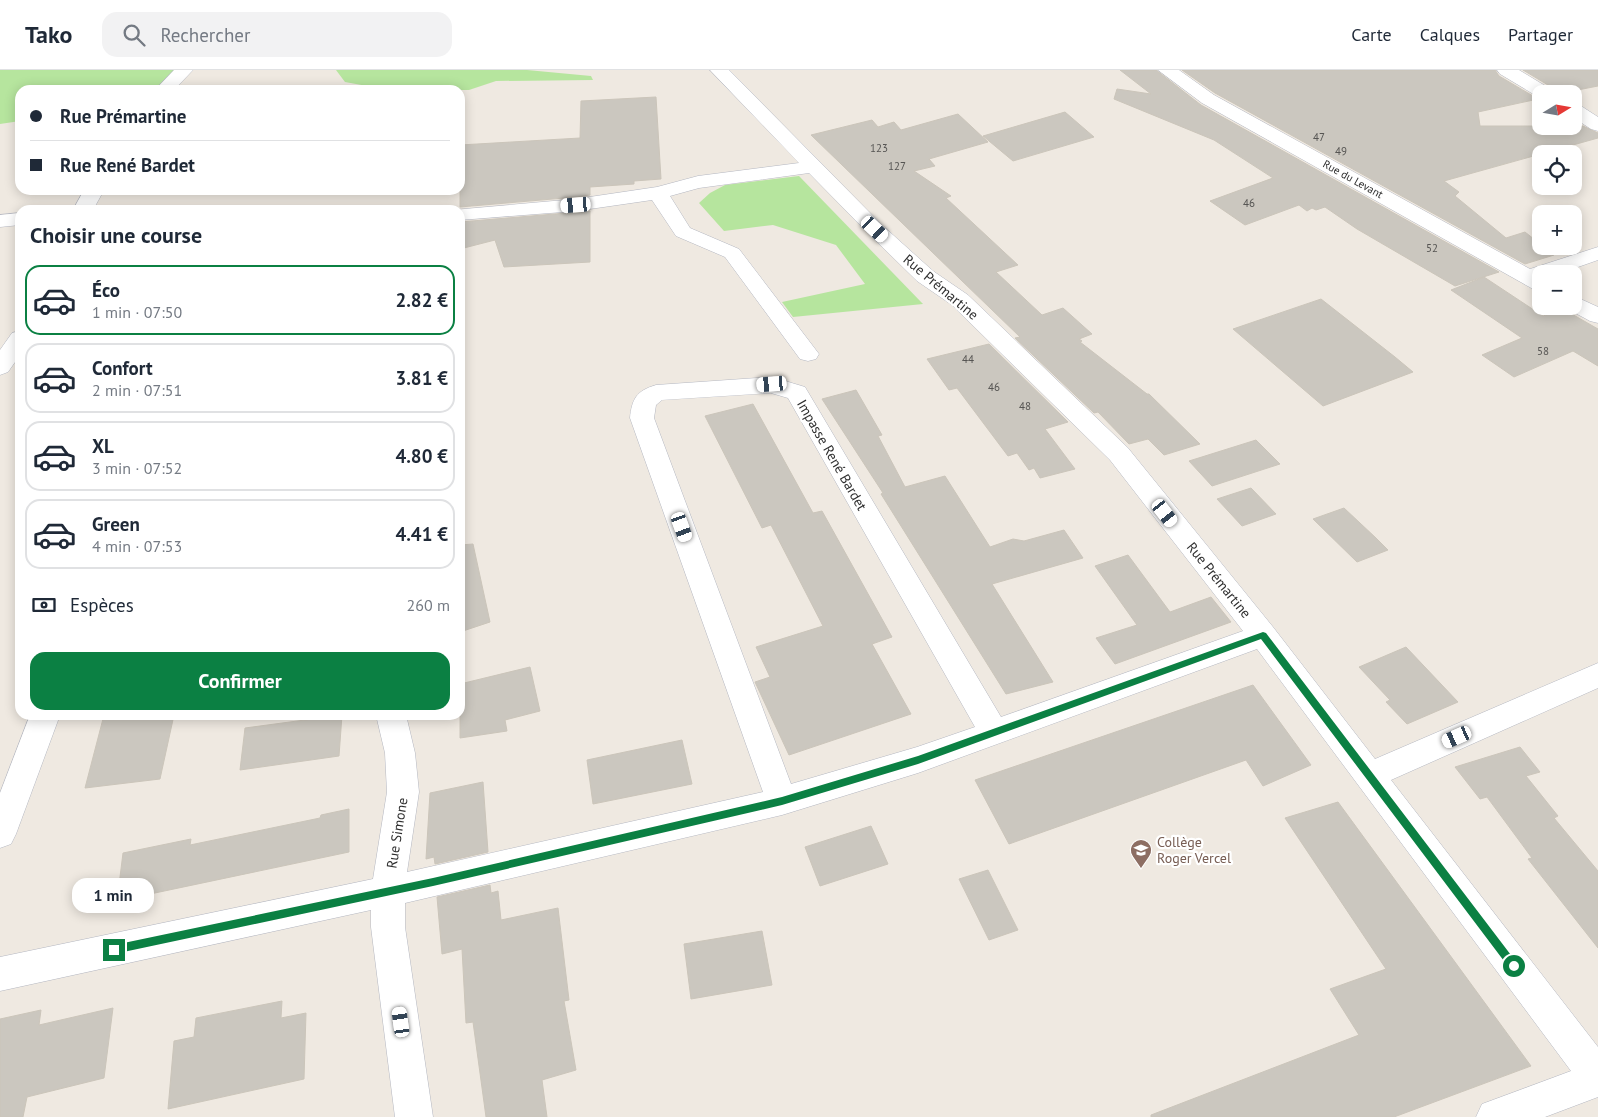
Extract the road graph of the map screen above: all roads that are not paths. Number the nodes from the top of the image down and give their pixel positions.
1 (184, 70) edge
2 (719, 70) edge
3 (1167, 70) edge
4 (1506, 70) edge
5 (169, 85) edge
6 (1532, 86) edge
7 (1582, 115) edge
8 (1598, 125) edge
9 (813, 167) junction
10 (658, 193) junction
11 (465, 214) edge
12 (15, 220) edge
13 (0, 221) edge
14 (1598, 253) edge
15 (1570, 265) edge
16 (1532, 279) edge
17 (1582, 307) edge
18 (1598, 316) edge
19 (15, 345) edge
20 (808, 354) dead end
21 (0, 367) edge
22 (1263, 635) junction
23 (1598, 675) edge
24 (43, 720) edge
25 (392, 720) edge
26 (994, 733) junction
27 (1369, 776) junction
28 (782, 801) junction
29 (0, 834) edge
30 (388, 891) junction
31 (0, 974) edge
32 (1598, 1078) edge
33 (414, 1117) edge
34 (1495, 1117) edge

1 - 5 street
2 - 9 street, Rue Prémartine
3 - 16 street, Rue du Levant
4 - 6 street
7 - 8 street
9 - 10 street
9 - 22 street, Rue Prémartine
10 - 11 street
10 - 20 street
12 - 13 street
14 - 15 street
17 - 18 street
19 - 21 street
22 - 26 street
22 - 27 street, Rue Prémartine
23 - 27 street
24 - 29 street
25 - 30 street, Rue Simone
26 - 28 street
26 - 28 street, Impasse René Bardet
27 - 32 street, Rue Prémartine
28 - 30 street
30 - 31 street
30 - 33 street, Rue Simone
32 - 34 street

